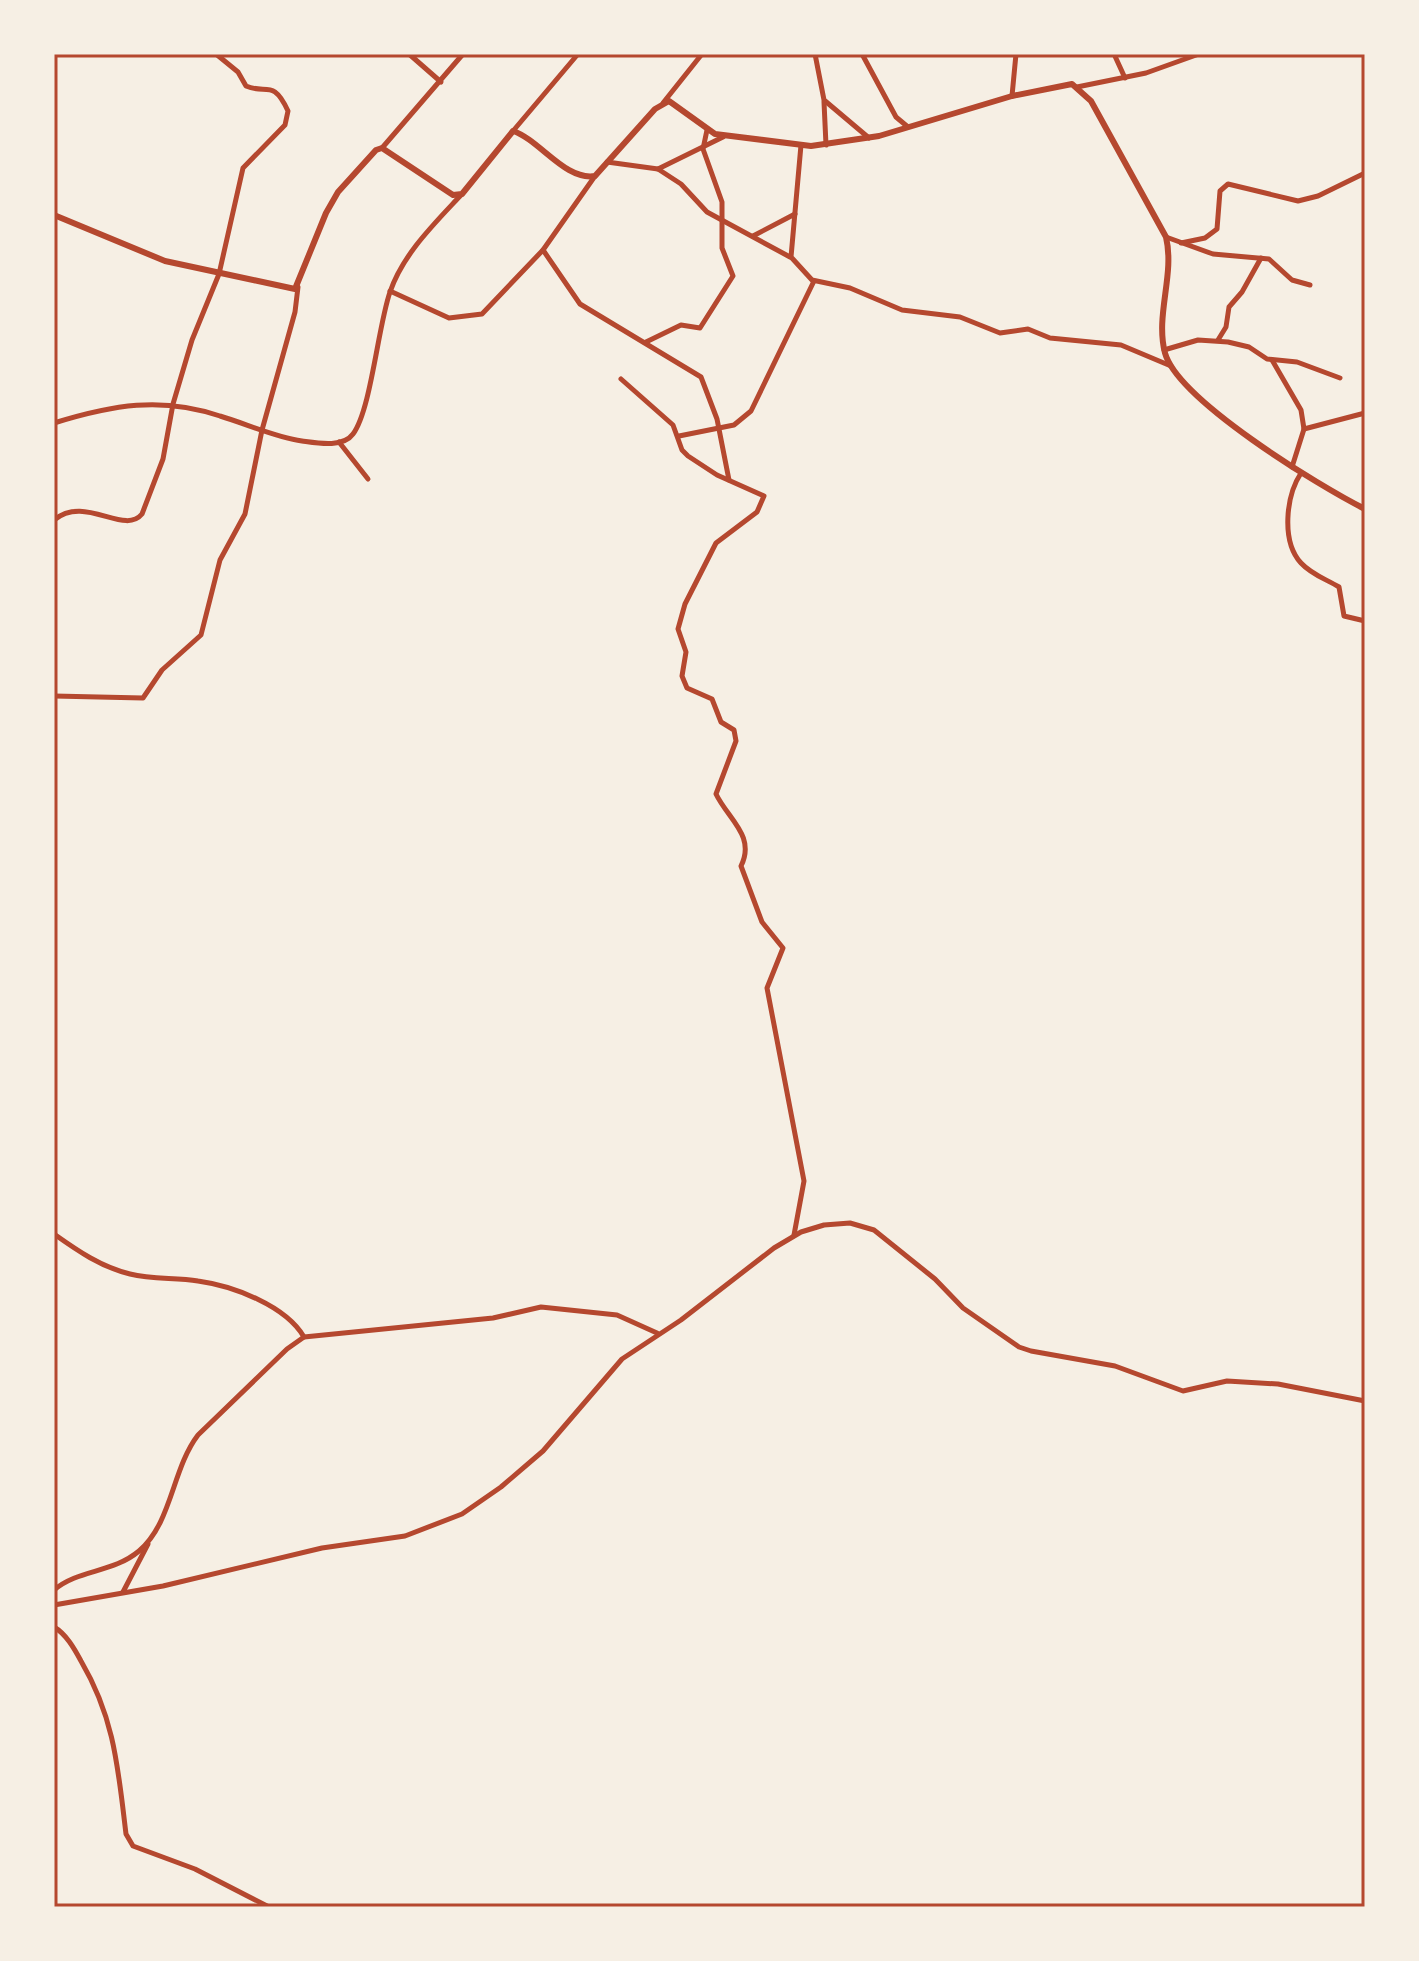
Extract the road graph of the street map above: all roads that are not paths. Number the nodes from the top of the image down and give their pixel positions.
1 (216, 54) edge
2 (409, 54) edge
3 (463, 54) edge
4 (578, 54) edge
5 (702, 54) edge
6 (815, 54) edge
7 (862, 54) edge
8 (1016, 54) edge
9 (1114, 54) edge
10 (1199, 54) edge
11 (1187, 57) edge
12 (1125, 78) junction
13 (442, 82) junction
14 (1077, 87) junction
15 (1012, 96) junction
16 (824, 100) junction
17 (663, 103) junction
18 (908, 127) junction
19 (707, 130) junction
20 (513, 131) junction
21 (723, 137) junction
22 (869, 138) junction
23 (703, 144) junction
24 (801, 145) junction
25 (826, 145) junction
26 (382, 148) junction
27 (607, 162) junction
28 (658, 169) junction
29 (1365, 173) edge
30 (595, 176) junction
31 (462, 194) junction
32 (795, 214) junction
33 (54, 215) edge
34 (721, 221) junction
35 (752, 237) junction
36 (1166, 237) junction
37 (1181, 243) junction
38 (543, 250) junction
39 (791, 257) junction
40 (1261, 258) junction
41 (219, 274) junction
42 (814, 281) junction
43 (1310, 285) dead end
44 (298, 287) junction
45 (390, 291) junction
46 (1217, 341) junction
47 (646, 342) junction
48 (1164, 350) junction
49 (1272, 360) junction
50 (1171, 366) junction
51 (1340, 378) dead end
52 (621, 379) dead end
53 (173, 404) junction
54 (1365, 413) edge
55 (54, 421) edge
56 (719, 427) junction
57 (1304, 429) junction
58 (262, 430) junction
59 (679, 436) junction
60 (339, 442) junction
61 (1292, 467) junction
62 (1301, 473) junction
63 (368, 479) dead end
64 (729, 480) junction
65 (1365, 509) edge
66 (54, 520) edge
67 (1365, 621) edge
68 (54, 696) edge
69 (54, 1234) edge
70 (793, 1236) junction
71 (657, 1334) junction
72 (304, 1337) junction
73 (1365, 1401) edge
74 (149, 1542) junction
75 (54, 1590) edge
76 (122, 1593) junction
77 (54, 1605) edge
78 (54, 1627) edge
79 (269, 1907) edge

1 - 41 street
2 - 13 street
3 - 13 street
4 - 20 street
5 - 17 street
6 - 16 street
7 - 18 street
8 - 15 street
9 - 12 street
10 - 11 street
11 - 12 street
12 - 14 street
13 - 26 street
14 - 15 street
14 - 36 street
15 - 18 street
16 - 22 street
16 - 25 street
17 - 19 street
17 - 27 street
18 - 22 street
19 - 21 street
19 - 23 street
20 - 30 street
20 - 31 street
21 - 23 street
21 - 24 street
22 - 25 street
23 - 28 street
23 - 34 street
24 - 25 street
24 - 32 street
26 - 31 street
26 - 44 street
27 - 28 street
27 - 30 street
28 - 34 street
29 - 37 street
30 - 38 street
31 - 45 street
32 - 35 street
32 - 39 street
33 - 41 street
34 - 35 street
34 - 47 street
35 - 39 street
36 - 37 street
36 - 48 street
37 - 40 street
38 - 45 street
38 - 47 street
39 - 42 street
40 - 43 street
40 - 46 street
41 - 44 street
41 - 53 street
42 - 50 street
42 - 56 street
44 - 58 street
45 - 60 street
46 - 48 street
46 - 49 street
47 - 56 street
48 - 50 street
49 - 51 street
49 - 57 street
50 - 61 street
52 - 59 street
53 - 55 street
53 - 58 street
53 - 66 street
54 - 57 street
56 - 59 street
56 - 64 street
57 - 61 street
58 - 60 street
58 - 68 street
59 - 64 street
60 - 63 street
61 - 62 street
62 - 65 street
62 - 67 street
64 - 70 street
69 - 72 street
70 - 71 street
70 - 73 street
71 - 72 street
71 - 76 street
72 - 74 street
74 - 75 street
74 - 76 street
76 - 77 street
78 - 79 street

